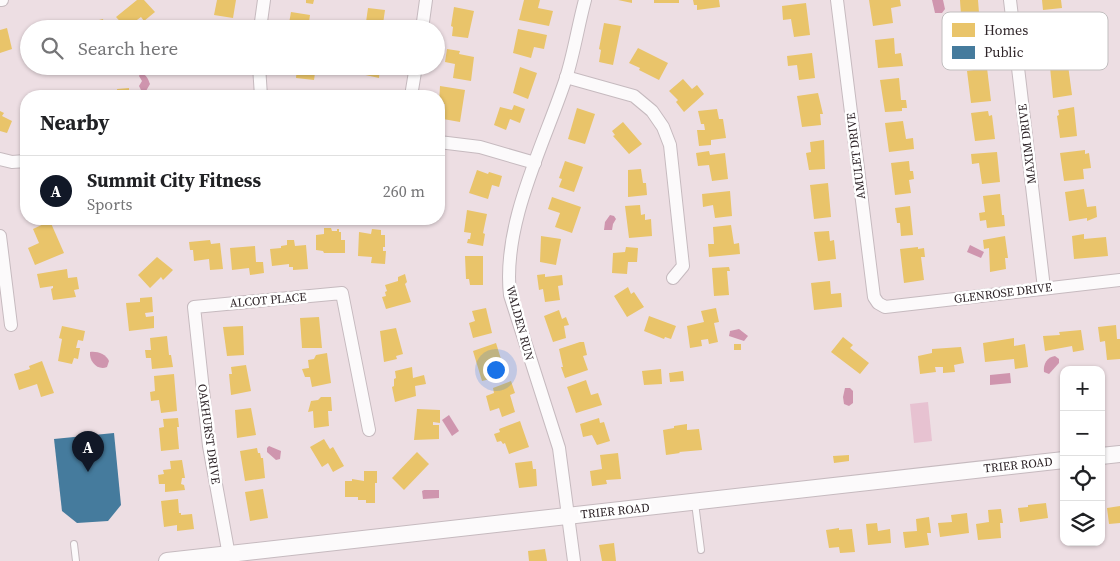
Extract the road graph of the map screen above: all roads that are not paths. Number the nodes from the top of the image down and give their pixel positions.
1 (264, 0) edge
2 (426, 0) edge
3 (584, 0) edge
4 (837, 0) edge
5 (261, 20) edge
6 (423, 20) edge
7 (1018, 70) edge
8 (260, 75) edge
9 (414, 75) edge
10 (566, 76) junction
11 (261, 90) edge
12 (412, 90) edge
13 (445, 143) edge
14 (0, 160) edge
15 (20, 161) edge
16 (535, 163) junction
17 (0, 236) edge
18 (673, 278) dead end
19 (1120, 280) edge
20 (1044, 288) junction
21 (885, 306) joint
22 (194, 307) joint
23 (11, 325) dead end
24 (369, 430) dead end
25 (1120, 454) edge
26 (1105, 456) edge
27 (1060, 460) edge
28 (695, 502) junction
29 (568, 516) junction
30 (74, 544) dead end
31 (701, 550) dead end
32 (229, 557) edge
33 (76, 561) edge
34 (167, 561) edge
35 (574, 561) edge

1 - 5 street
2 - 6 street
3 - 10 street, WALDEN RUN
4 - 21 street, AMULET DRIVE
7 - 20 street, MAXIM DRIVE
8 - 11 street
9 - 12 street
10 - 16 street, WALDEN RUN
10 - 18 street
13 - 16 street
14 - 15 street
16 - 29 street, WALDEN RUN
17 - 23 street
19 - 20 street, GLENROSE DRIVE
20 - 21 street, GLENROSE DRIVE
22 - 24 street, ALCOT PLACE
22 - 32 street, OAKHURST DRIVE
25 - 26 street
27 - 28 street, TRIER ROAD
28 - 29 street, TRIER ROAD
28 - 31 lane
29 - 32 street, TRIER ROAD
29 - 35 street, WALDEN RUN
30 - 33 lane
32 - 34 street, TRIER ROAD

